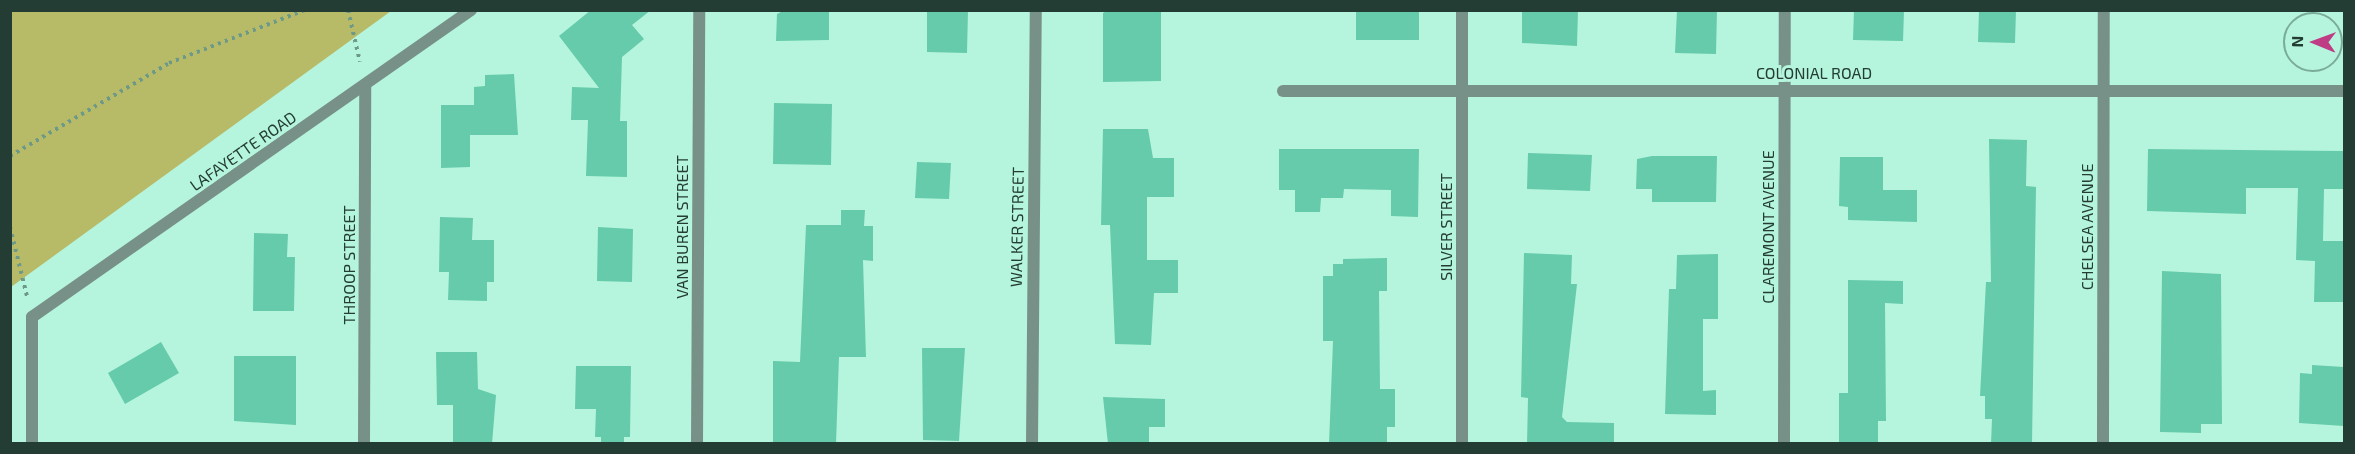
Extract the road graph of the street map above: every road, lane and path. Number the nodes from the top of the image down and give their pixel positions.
1 (305, 10) edge
2 (348, 10) edge
3 (471, 10) edge
4 (699, 10) edge
5 (1036, 10) edge
6 (1462, 10) edge
7 (1785, 10) edge
8 (2104, 10) edge
9 (365, 86) junction
10 (1462, 89) junction
11 (1786, 90) junction
12 (2104, 90) junction
13 (2344, 90) edge
14 (1283, 91) dead end
15 (10, 156) edge
16 (10, 227) edge
17 (32, 317) junction
18 (32, 444) edge
19 (364, 444) edge
20 (697, 444) edge
21 (1032, 444) edge
22 (1462, 444) edge
23 (1784, 444) edge
24 (2103, 444) edge

1 - 15 path
2 - 9 path
3 - 9 street, LAFAYETTE ROAD
4 - 20 street, VAN BUREN STREET
5 - 21 street, WALKER STREET
6 - 10 street, SILVER STREET
7 - 11 street, CLAREMONT AVENUE
8 - 12 street, CHELSEA AVENUE
9 - 17 street, LAFAYETTE ROAD
9 - 19 street, THROOP STREET
10 - 11 street, COLONIAL ROAD
10 - 14 street, COLONIAL ROAD
10 - 22 street, SILVER STREET
11 - 12 street, COLONIAL ROAD
11 - 23 street, CLAREMONT AVENUE
12 - 13 street, COLONIAL ROAD
12 - 24 street, CHELSEA AVENUE
16 - 17 path
17 - 18 street

